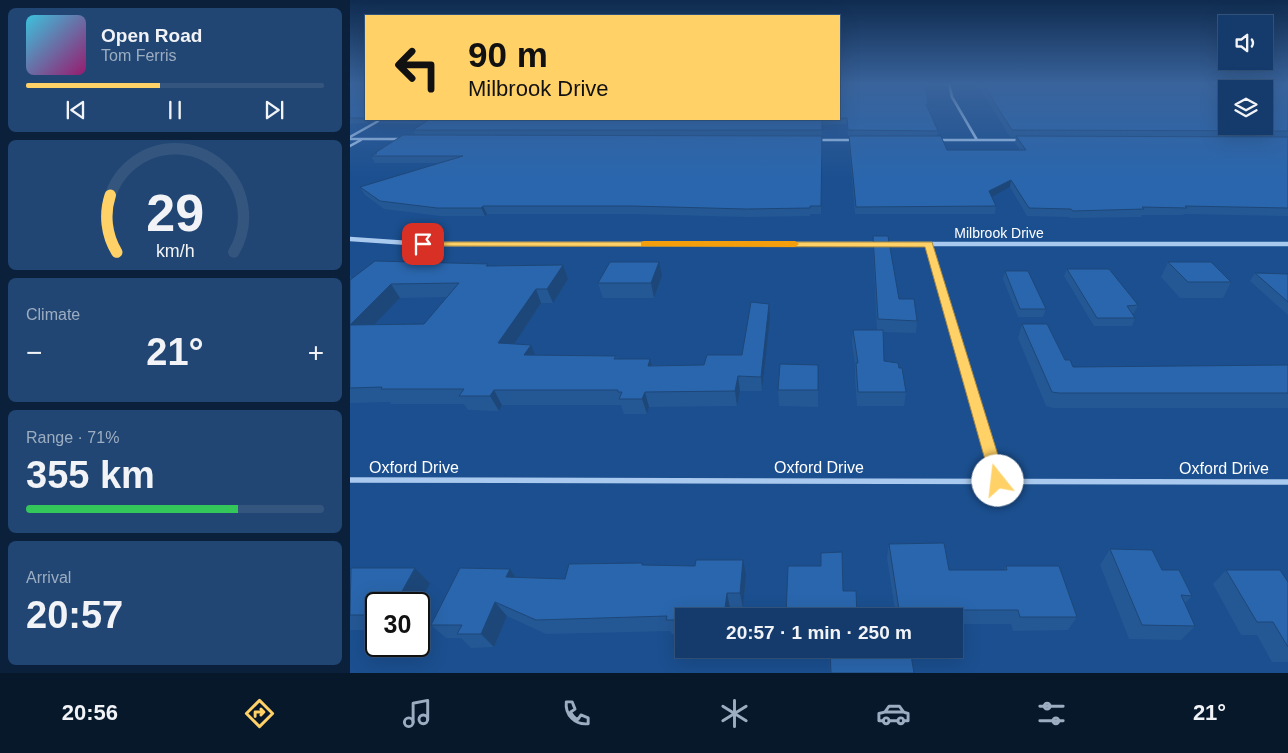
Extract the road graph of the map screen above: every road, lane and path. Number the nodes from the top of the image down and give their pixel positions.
1 (962, 114) edge
2 (380, 120) edge
3 (350, 138) edge
4 (362, 139) junction
5 (411, 139) edge
6 (808, 140) edge
7 (858, 140) edge
8 (927, 140) edge
9 (977, 140) junction
10 (1026, 140) edge
11 (350, 146) edge
12 (350, 238) edge
13 (929, 244) junction
14 (1288, 244) edge
15 (350, 480) edge
16 (998, 481) junction
17 (1288, 482) edge

1 - 9 street
2 - 3 street
3 - 4 street
4 - 5 street
4 - 11 street
6 - 7 street
8 - 9 street
9 - 10 street
12 - 13 street, Milbrook Drive
13 - 14 street, Milbrook Drive
13 - 16 street
15 - 16 street, Oxford Drive
16 - 17 street, Oxford Drive

